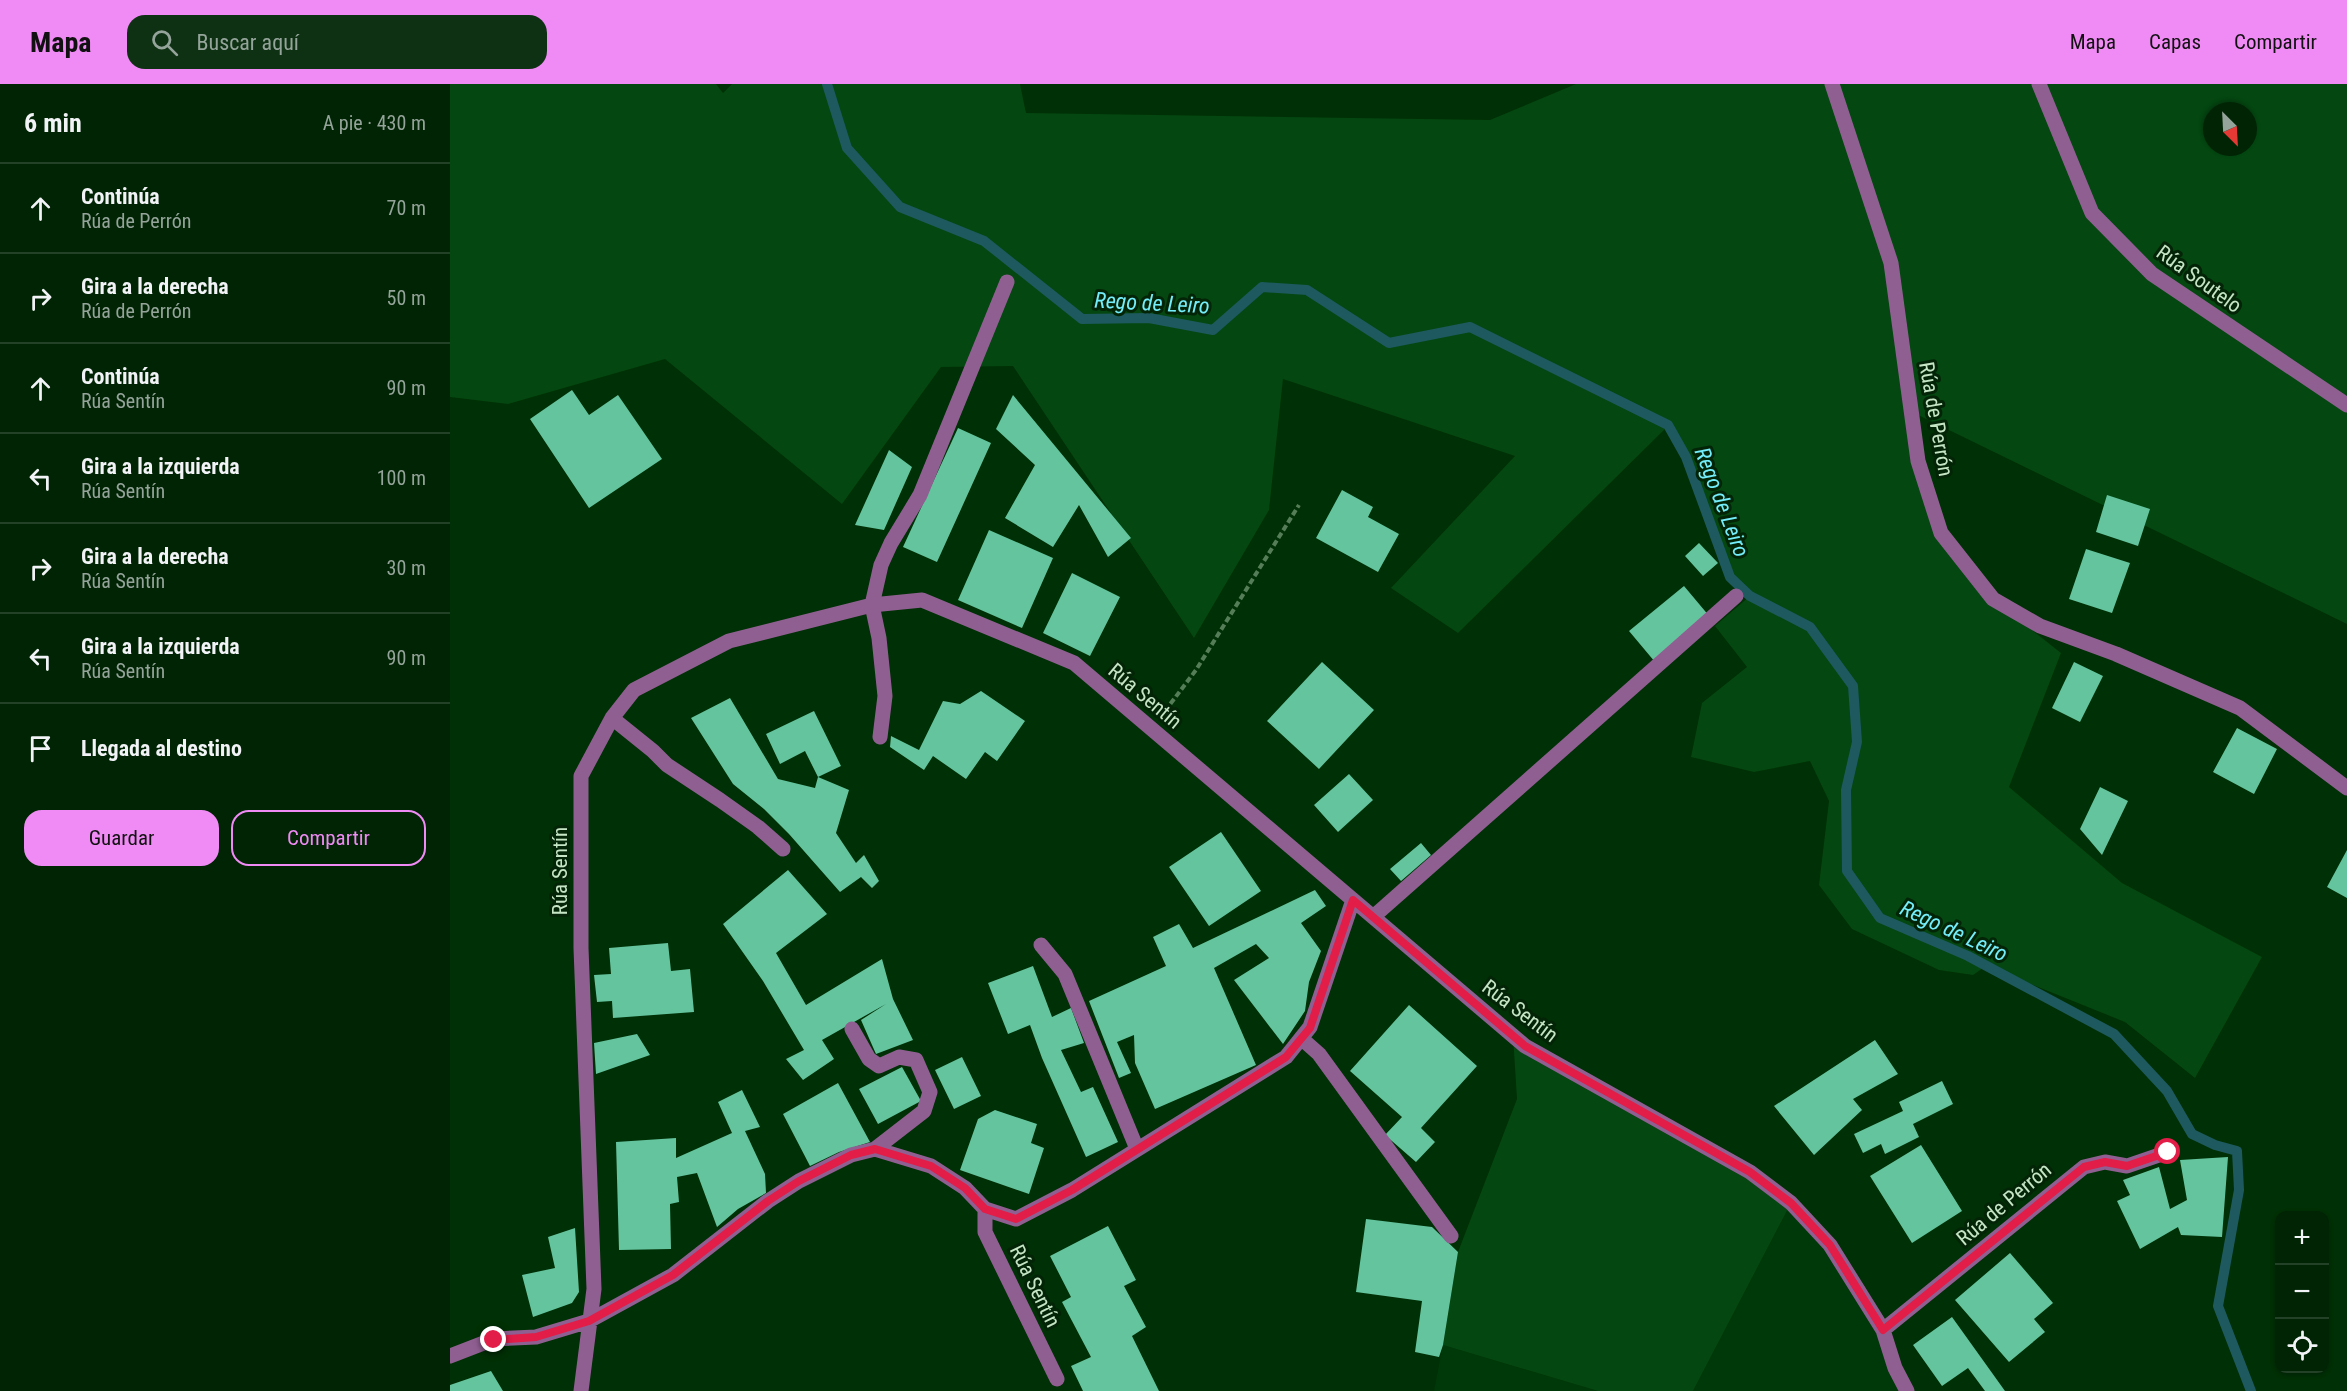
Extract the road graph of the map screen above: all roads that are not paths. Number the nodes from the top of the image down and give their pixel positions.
1 (1832, 84) edge
2 (2039, 84) edge
3 (1007, 282) dead end
4 (2347, 405) edge
5 (1736, 596) dead end
6 (872, 605) junction
7 (612, 718) junction
8 (880, 737) dead end
9 (2347, 788) edge
10 (783, 849) dead end
11 (1353, 900) junction
12 (1373, 916) junction
13 (1041, 945) dead end
14 (852, 1029) dead end
15 (1301, 1038) junction
16 (875, 1149) junction
17 (1137, 1149) junction
18 (2168, 1152) dead end
19 (985, 1209) junction
20 (1451, 1236) dead end
21 (589, 1321) junction
22 (1883, 1330) junction
23 (450, 1356) edge
24 (1058, 1379) dead end
25 (581, 1391) edge
26 (1907, 1391) edge

1 - 9 street, Rúa de Perrón
2 - 4 street, Rúa Soutelo
3 - 6 street
5 - 12 street
6 - 7 street, Rúa Sentín
6 - 8 street
6 - 11 street, Rúa Sentín
7 - 10 street
7 - 21 street, Rúa Sentín
11 - 12 street, Rúa Sentín
11 - 15 street, Rúa Sentín
12 - 22 street, Rúa Sentín
13 - 17 street
14 - 16 street
15 - 17 street, Rúa Sentín
15 - 20 street
16 - 19 street, Rúa Sentín
16 - 21 street
17 - 19 street, Rúa Sentín
18 - 22 street, Rúa de Perrón
19 - 24 street, Rúa Sentín
21 - 23 street
21 - 25 street, Rúa Sentín
22 - 26 street

